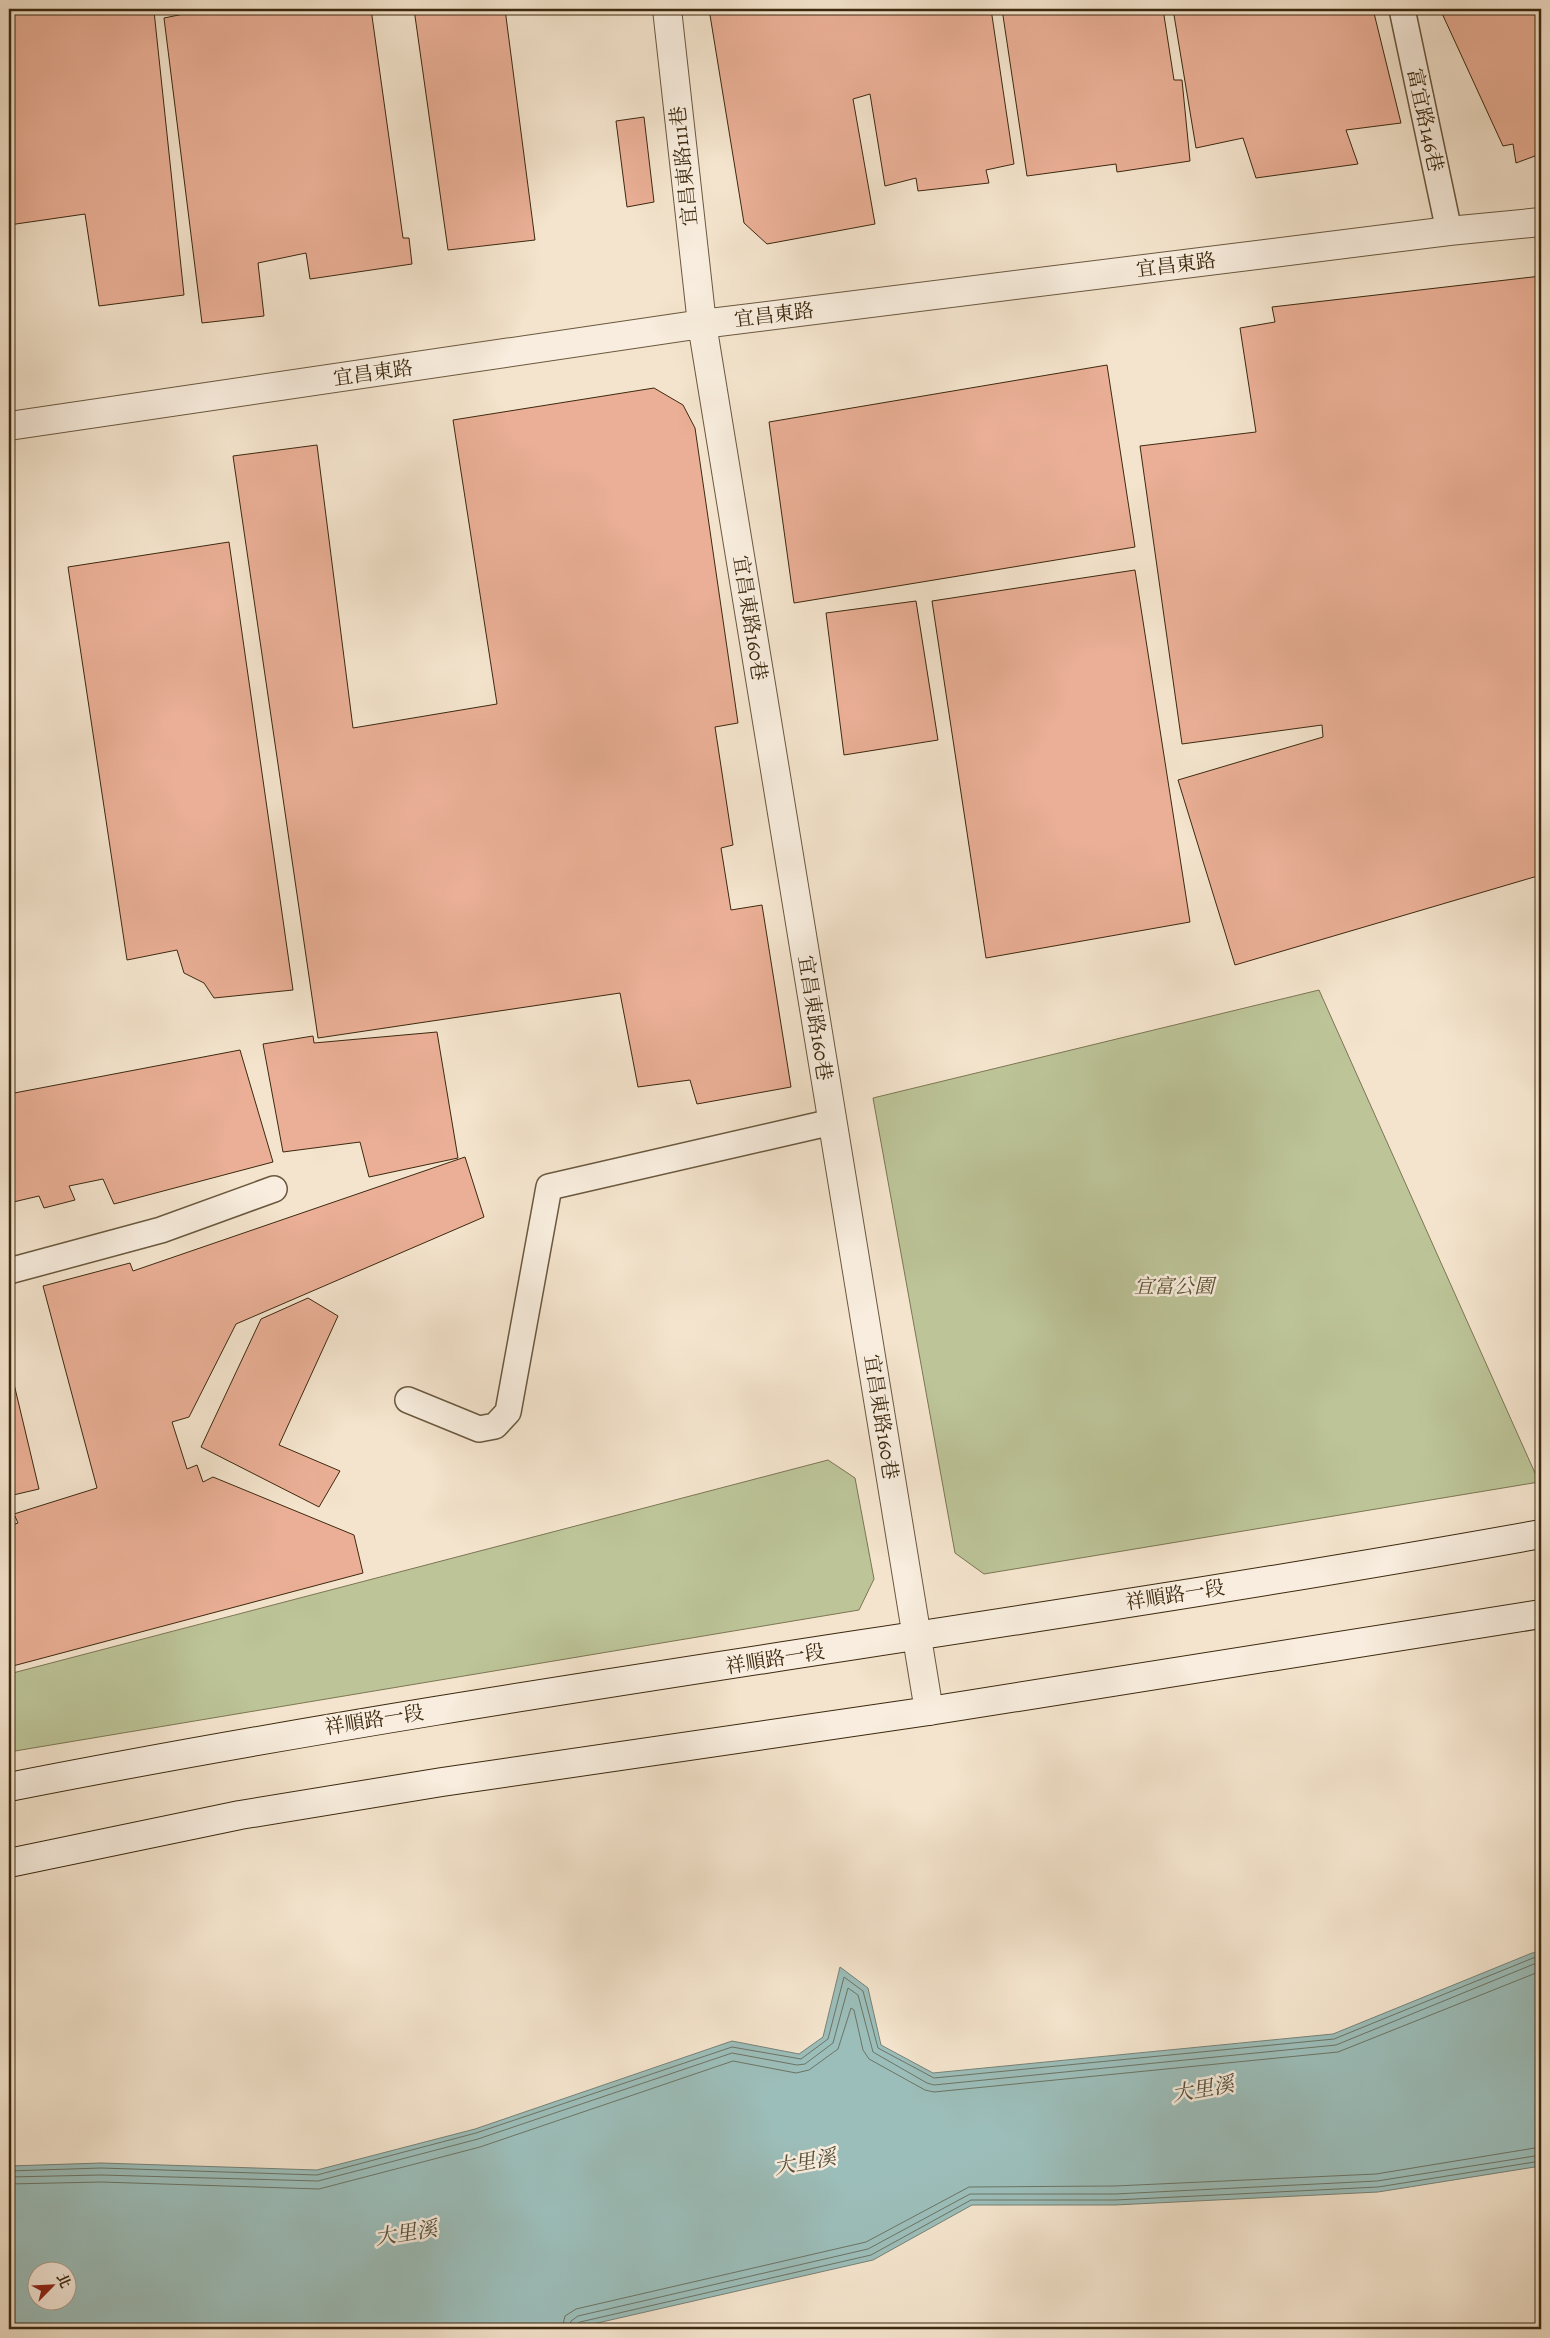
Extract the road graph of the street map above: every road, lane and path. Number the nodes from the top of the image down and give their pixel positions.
1 (667, 9) edge
2 (1402, 9) edge
3 (1541, 222) edge
4 (1448, 231) junction
5 (702, 324) junction
6 (9, 426) edge
7 (832, 1122) junction
8 (274, 1189) dead end
9 (9, 1271) edge
10 (408, 1400) dead end
11 (1541, 1534) edge
12 (1541, 1614) edge
13 (917, 1638) junction
14 (929, 1711) junction
15 (9, 1787) edge
16 (9, 1863) edge

1 - 5 street, 宜昌東路111巷
2 - 4 lane, 富宜路146巷
3 - 4 street, 宜昌東路
4 - 5 street, 宜昌東路
5 - 6 street, 宜昌東路
5 - 7 street, 宜昌東路160巷
7 - 10 lane
7 - 13 street, 宜昌東路160巷
8 - 9 lane
11 - 13 street, 祥順路一段
12 - 14 street
13 - 14 street, 宜昌東路160巷
13 - 15 street, 祥順路一段
14 - 16 street

